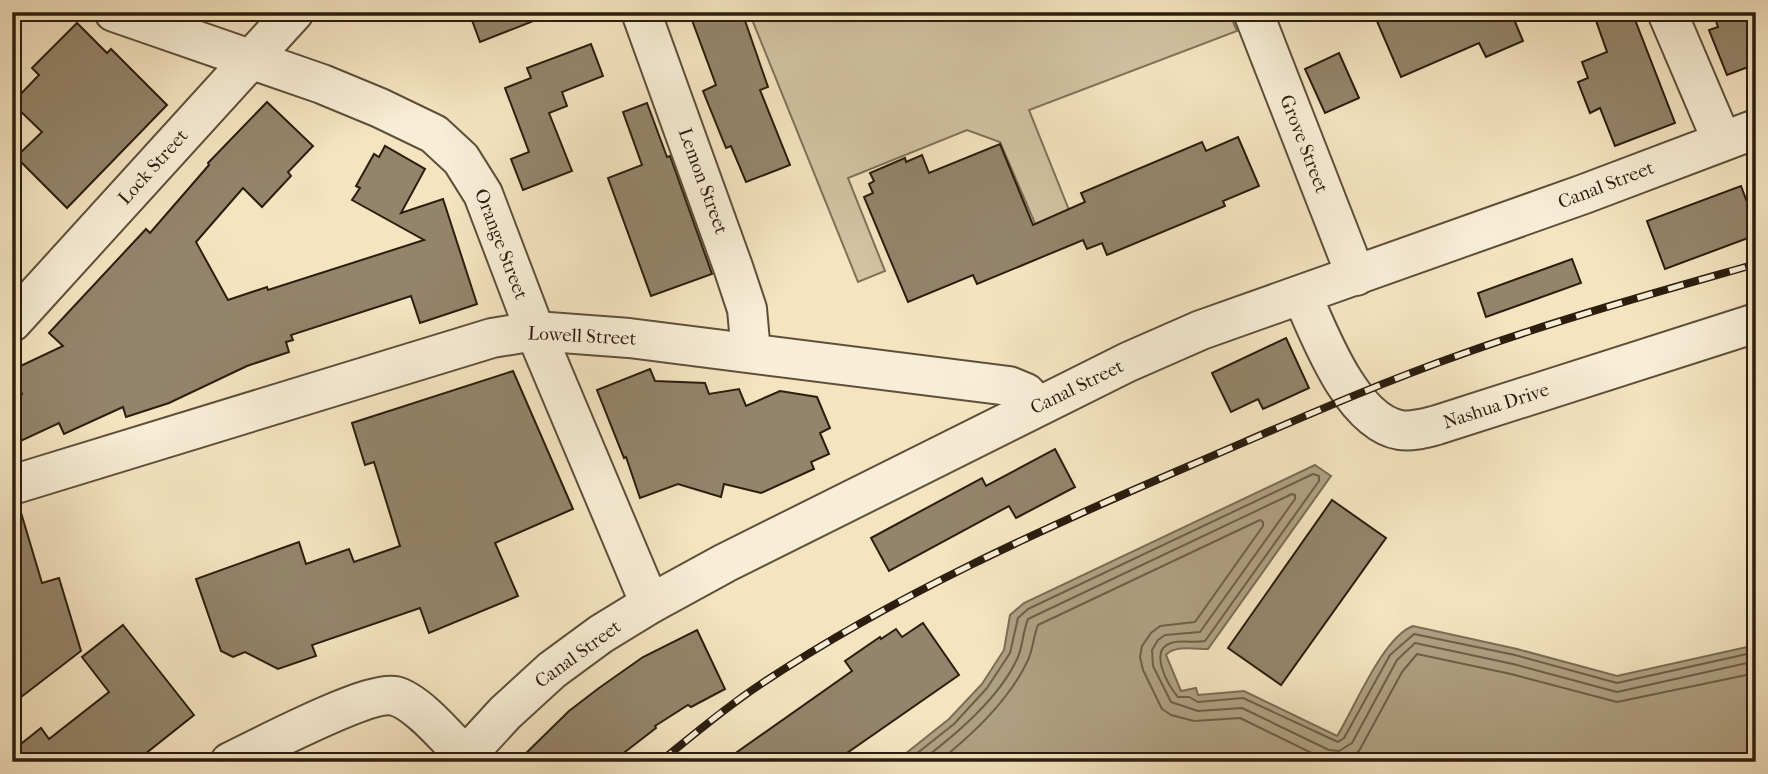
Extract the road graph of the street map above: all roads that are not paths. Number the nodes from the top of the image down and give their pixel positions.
1 (114, 12) edge
2 (294, 12) edge
3 (641, 12) edge
4 (1252, 12) edge
5 (1667, 12) edge
6 (250, 60) junction
7 (1739, 135) edge
8 (1356, 276) junction
9 (1302, 295) junction
10 (12, 322) edge
11 (1756, 323) edge
12 (535, 331) junction
13 (751, 353) junction
14 (1037, 407) junction
15 (12, 485) edge
16 (650, 604) junction
17 (462, 759) edge
18 (230, 762) edge

1 - 6 street, Orange Street
2 - 6 street, Lock Street
3 - 13 street, Lemon Street
4 - 8 street, Grove Street
5 - 7 street
6 - 10 street, Lock Street
6 - 12 street, Orange Street
7 - 8 street, Canal Street
8 - 9 street, Canal Street
9 - 11 street, Nashua Drive
9 - 14 street, Canal Street
12 - 13 street, Lowell Street
12 - 15 street, Lowell Street
12 - 16 street, Orange Street
13 - 14 street, Lowell Street
14 - 16 street, Canal Street
16 - 17 street, Canal Street
17 - 18 street

